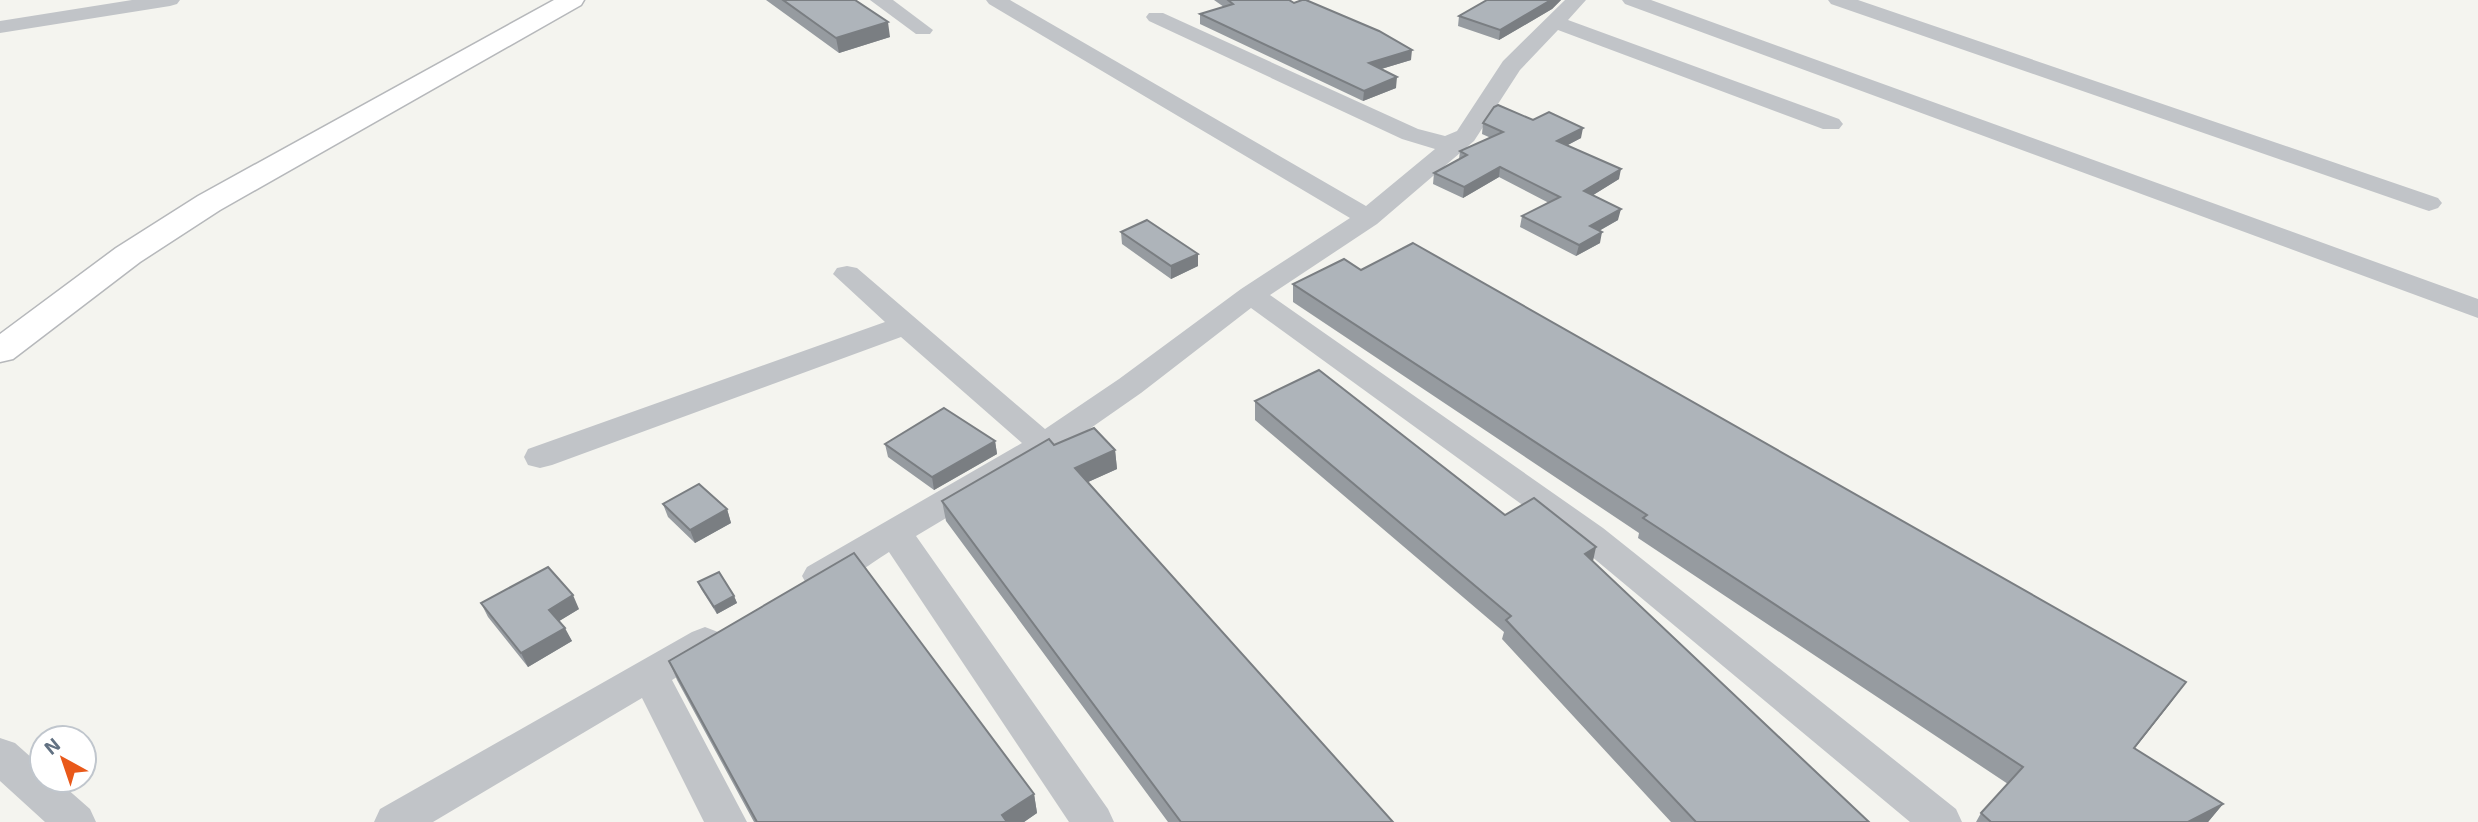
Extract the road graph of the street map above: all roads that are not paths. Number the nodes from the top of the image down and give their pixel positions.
1 (170, 0) edge
2 (549, 0) edge
3 (572, 0) edge
4 (880, 0) edge
5 (996, 0) edge
6 (1575, 0) edge
7 (1632, 0) edge
8 (1838, 0) edge
9 (1156, 17) dead end
10 (1553, 21) junction
11 (512, 25) junction
12 (0, 27) edge
13 (923, 30) dead end
14 (1831, 124) dead end
15 (1458, 142) junction
16 (2429, 203) dead end
17 (1368, 218) junction
18 (846, 274) dead end
19 (1251, 295) junction
20 (2478, 309) edge
21 (0, 324) edge
22 (906, 325) junction
23 (0, 351) edge
24 (1044, 445) junction
25 (540, 457) dead end
26 (895, 533) junction
27 (789, 594) edge
28 (731, 627) edge
29 (649, 674) junction
30 (0, 755) edge
31 (75, 822) edge
32 (395, 822) edge
33 (726, 822) edge
34 (1093, 822) edge
35 (1941, 822) edge

1 - 12 street
2 - 11 highway
3 - 11 highway
4 - 13 street
5 - 17 street
6 - 10 street
7 - 20 street
8 - 16 street
9 - 15 street
10 - 14 street
10 - 15 street
11 - 21 highway
11 - 23 highway
15 - 17 street
17 - 19 street
18 - 22 street
19 - 24 street
19 - 35 street
22 - 24 street
22 - 25 street
24 - 26 street
26 - 27 street
26 - 34 street
28 - 29 street
29 - 32 street
29 - 33 street
30 - 31 street

